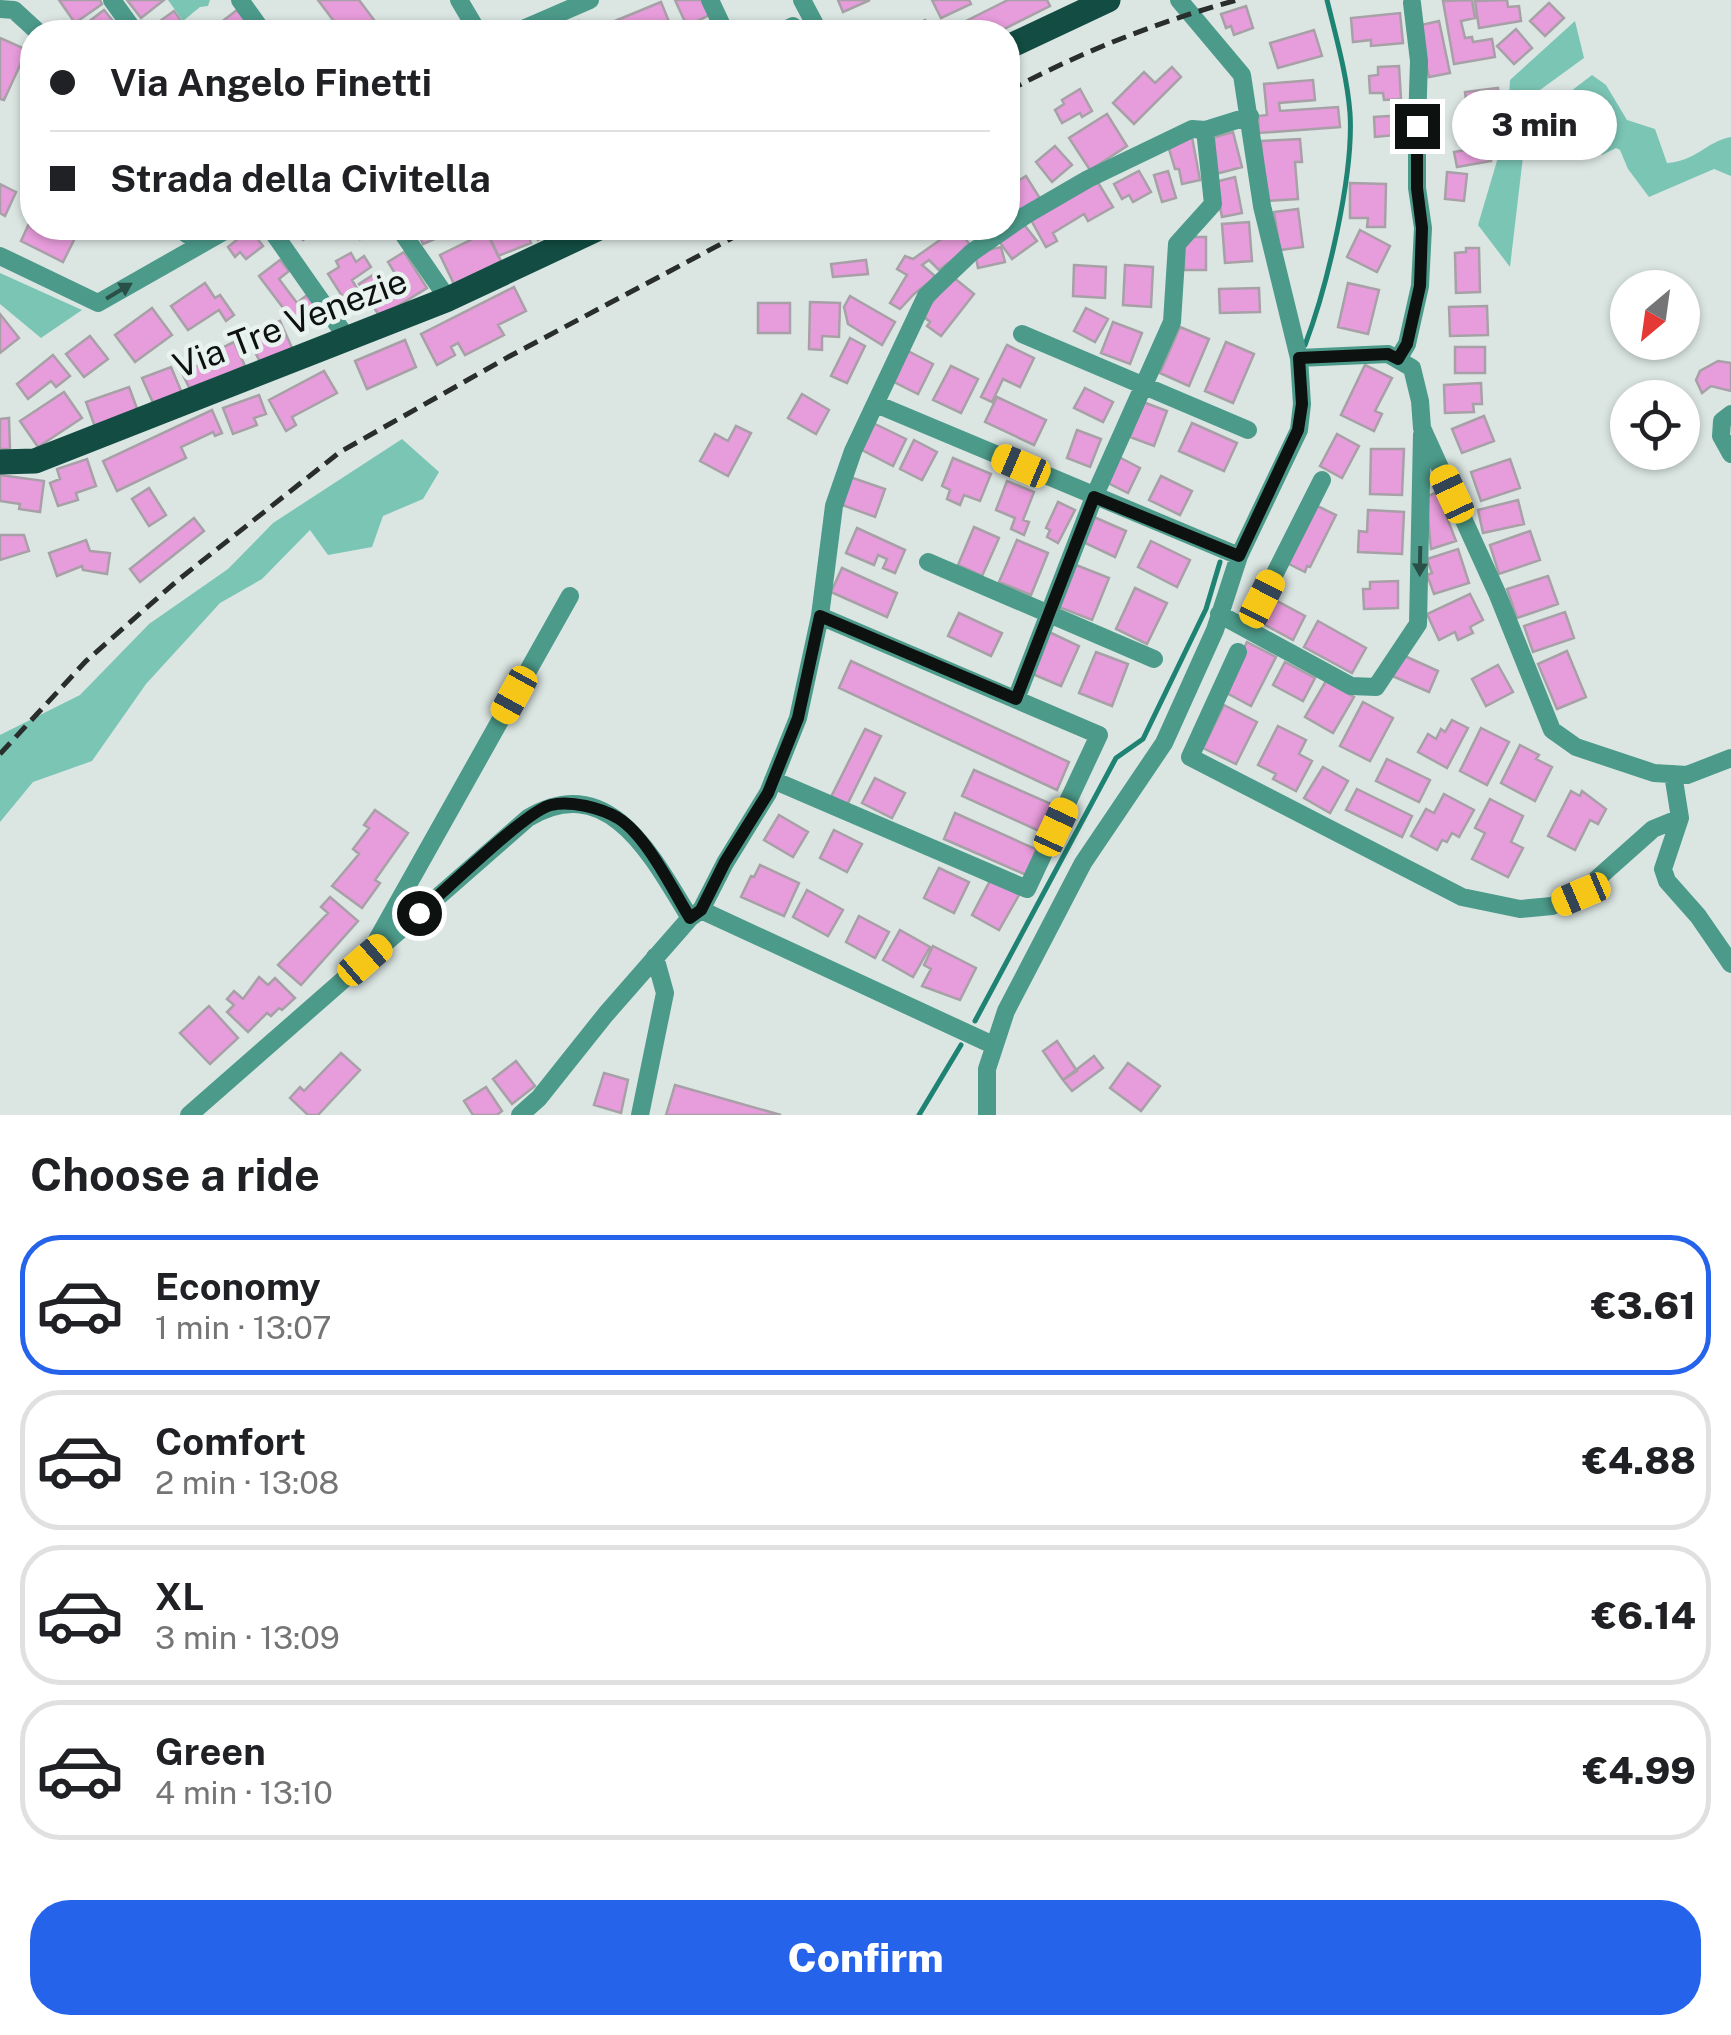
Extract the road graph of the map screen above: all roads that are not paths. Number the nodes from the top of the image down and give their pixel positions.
1 (590, 0) edge
2 (1108, 0) edge
3 (1179, 0) edge
4 (1412, 3) dead end
5 (0, 9) edge
6 (25, 20) edge
7 (543, 20) edge
8 (1020, 40) edge
9 (1250, 116) junction
10 (1205, 130) junction
11 (1020, 219) edge
12 (196, 240) edge
13 (206, 240) edge
14 (278, 240) edge
15 (407, 240) edge
16 (573, 240) edge
17 (989, 240) edge
18 (200, 243) junction
19 (0, 256) edge
20 (448, 299) junction
21 (1022, 334) dead end
22 (347, 338) junction
23 (1299, 358) junction
24 (1398, 359) junction
25 (1144, 386) junction
26 (876, 404) junction
27 (1731, 414) edge
28 (1422, 428) junction
29 (1248, 430) dead end
30 (1731, 454) edge
31 (0, 462) edge
32 (1322, 480) dead end
33 (1094, 497) junction
34 (1239, 556) junction
35 (928, 562) dead end
36 (570, 596) dead end
37 (1050, 614) junction
38 (1220, 614) junction
39 (820, 616) junction
40 (1247, 629) junction
41 (1238, 652) dead end
42 (1154, 658) dead end
43 (1016, 699) junction
44 (1164, 744) junction
45 (1190, 757) junction
46 (1731, 758) edge
47 (1673, 774) junction
48 (773, 780) junction
49 (1680, 818) junction
50 (696, 914) junction
51 (655, 957) junction
52 (365, 960) junction
53 (1731, 964) edge
54 (993, 1045) junction
55 (189, 1115) edge
56 (520, 1115) edge
57 (640, 1115) edge
58 (986, 1115) edge

1 - 7 street
2 - 8 main road
3 - 9 street
4 - 24 street
5 - 6 street
9 - 10 street
9 - 23 street
10 - 11 street
10 - 25 street
12 - 18 street
13 - 18 street
14 - 22 street
15 - 20 street
16 - 20 main road, Via Tre Venezie
17 - 26 street
19 -> 18 street
20 - 22 main road, Via Tre Venezie
21 - 25 street
22 - 31 main road, Via Tre Venezie
23 - 24 street
23 - 34 street
24 - 28 street
25 - 29 street
25 - 33 street
26 - 33 street
26 - 39 street
27 - 30 street
28 -> 40 street
28 - 47 street
32 - 40 street
33 - 34 street
33 - 37 street
34 - 38 street
35 - 37 street
36 - 52 street
37 - 42 street
37 - 43 street
38 - 40 street
38 - 44 street
39 - 43 street
39 - 48 street
41 - 45 street
43 - 48 street
44 - 45 street
44 - 54 street
45 - 49 street
46 - 47 street
47 - 49 street
48 - 50 street
49 - 53 street
50 - 51 street
50 - 52 street
50 - 54 street
51 - 56 street
51 - 57 street
52 - 55 street
54 - 58 street

